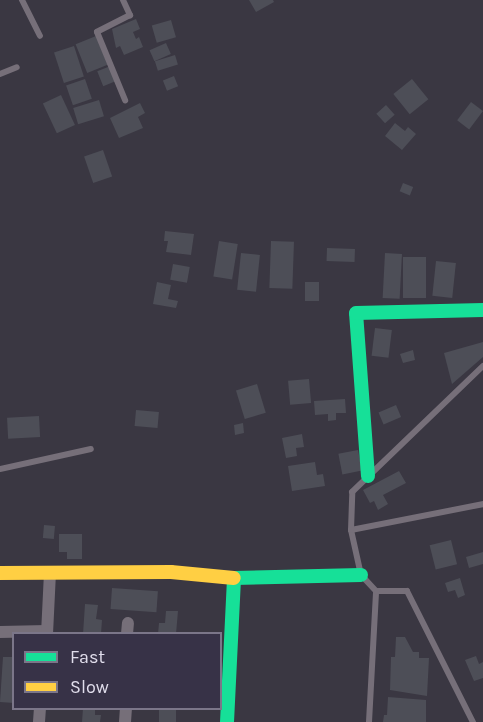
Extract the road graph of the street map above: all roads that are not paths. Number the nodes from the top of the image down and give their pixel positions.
1 (22, 0) edge
2 (123, 0) edge
3 (40, 36) dead end
4 (17, 67) dead end
5 (0, 74) edge
6 (124, 100) dead end
7 (483, 310) edge
8 (483, 366) edge
9 (91, 450) dead end
10 (0, 469) edge
11 (368, 476) junction
12 (483, 504) edge
13 (351, 530) junction
14 (50, 572) junction
15 (0, 573) edge
16 (361, 575) junction
17 (234, 578) junction
18 (376, 591) junction
19 (0, 632) edge
20 (47, 632) edge
21 (227, 722) edge
22 (369, 722) edge
23 (473, 722) edge

1 - 3 lane
2 - 6 lane
4 - 5 lane
7 - 11 street
8 - 11 lane
9 - 10 lane
11 - 13 lane
12 - 13 lane
13 - 16 lane
14 - 15 street
14 - 17 street
14 - 20 street
16 - 17 street
16 - 18 lane
17 - 21 street
18 - 22 lane
18 - 23 lane
19 - 20 street

